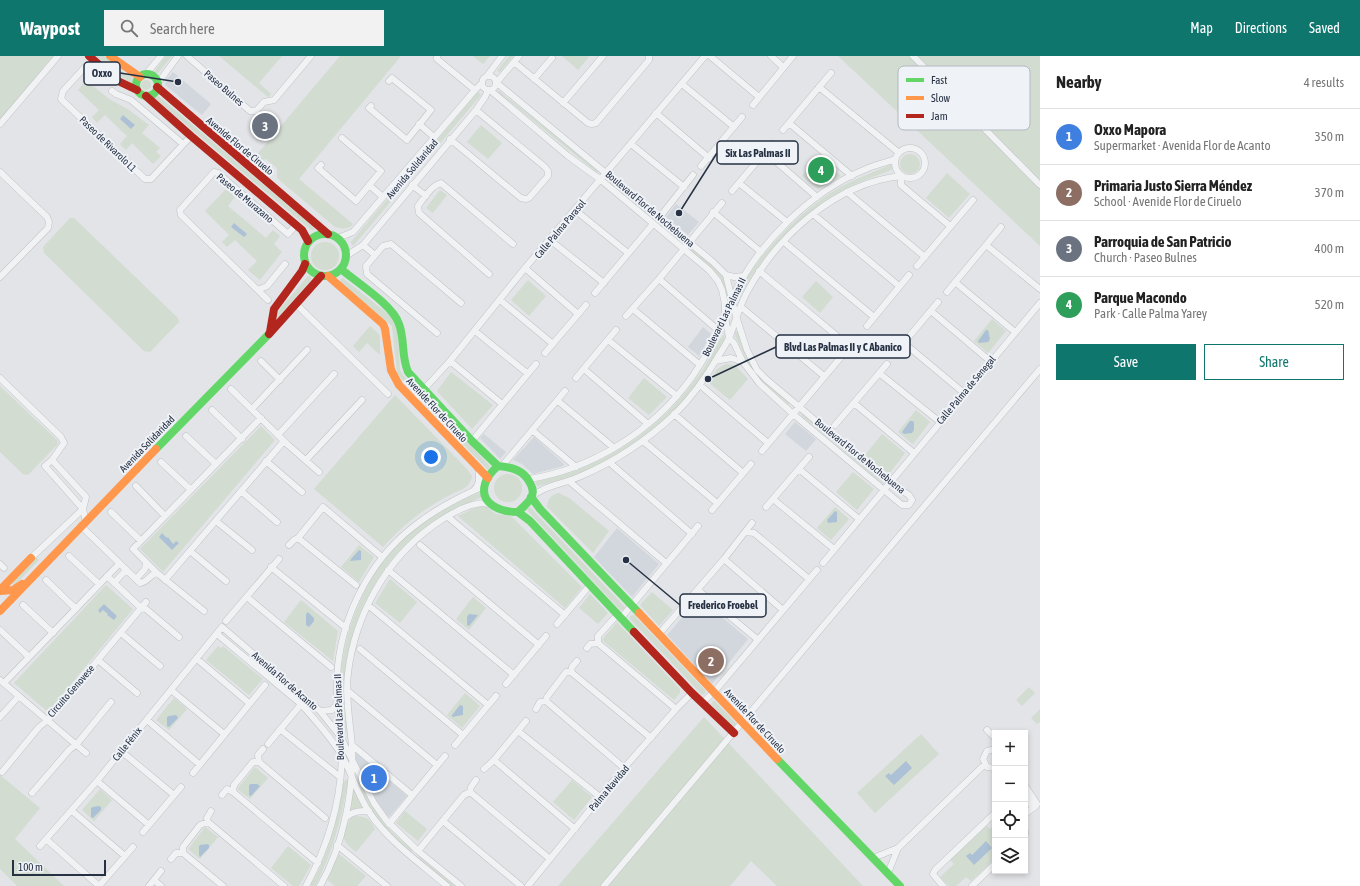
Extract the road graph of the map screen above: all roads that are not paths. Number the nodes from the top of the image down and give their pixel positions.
1 (58, 56) edge
2 (89, 56) edge
3 (110, 56) edge
4 (178, 56) edge
5 (187, 56) edge
6 (311, 56) edge
7 (437, 56) edge
8 (502, 56) edge
9 (519, 56) edge
10 (602, 56) edge
11 (649, 56) edge
12 (705, 56) edge
13 (710, 56) edge
14 (770, 56) edge
15 (793, 56) edge
16 (913, 56) edge
17 (159, 57) edge
18 (552, 58) dead end
19 (514, 62) junction
20 (923, 66) edge
21 (85, 67) dead end
22 (783, 67) junction
23 (831, 73) dead end
24 (143, 76) junction
25 (487, 76) junction
26 (534, 80) junction
27 (389, 81) dead end
28 (482, 83) junction
29 (497, 83) junction
30 (682, 84) junction
31 (157, 85) junction
32 (819, 87) junction
33 (137, 90) junction
34 (475, 90) junction
35 (489, 90) junction
36 (112, 91) dead end
37 (146, 96) junction
38 (759, 97) junction
39 (563, 103) junction
40 (753, 104) dead end
41 (371, 106) dead end
42 (479, 112) junction
43 (656, 113) junction
44 (742, 117) dead end
45 (789, 123) junction
46 (0, 124) edge
47 (419, 124) junction
48 (734, 127) junction
49 (783, 130) dead end
50 (986, 130) edge
51 (434, 137) junction
52 (342, 138) dead end
53 (450, 139) junction
54 (186, 140) junction
55 (631, 144) junction
56 (772, 144) dead end
57 (765, 152) junction
58 (898, 152) junction
59 (708, 158) junction
60 (895, 159) junction
61 (321, 165) dead end
62 (701, 166) dead end
63 (0, 172) edge
64 (606, 173) junction
65 (693, 175) dead end
66 (852, 176) junction
67 (901, 176) junction
68 (601, 180) junction
69 (739, 183) junction
70 (369, 185) junction
71 (412, 185) junction
72 (1040, 185) edge
73 (684, 187) junction
74 (732, 192) dead end
75 (847, 192) junction
76 (426, 196) junction
77 (383, 197) junction
78 (817, 197) junction
79 (973, 200) dead end
80 (722, 203) dead end
81 (575, 210) junction
82 (714, 212) junction
83 (813, 214) junction
84 (659, 218) junction
85 (787, 222) junction
86 (653, 224) junction
87 (950, 226) junction
88 (1001, 227) dead end
89 (293, 228) junction
90 (328, 234) junction
91 (338, 238) junction
92 (550, 240) junction
93 (308, 242) junction
94 (690, 242) junction
95 (784, 242) junction
96 (513, 244) dead end
97 (363, 245) junction
98 (986, 245) junction
99 (684, 249) junction
100 (761, 252) junction
101 (628, 253) junction
102 (346, 256) junction
103 (375, 256) junction
104 (925, 257) junction
105 (285, 264) dead end
106 (305, 264) junction
107 (917, 266) dead end
108 (525, 268) junction
109 (341, 269) junction
110 (759, 271) junction
111 (489, 274) dead end
112 (726, 275) junction
113 (909, 275) dead end
114 (324, 276) junction
115 (744, 276) junction
116 (0, 277) edge
117 (658, 279) junction
118 (955, 282) junction
119 (604, 283) junction
120 (899, 286) junction
121 (1040, 288) edge
122 (258, 290) junction
123 (947, 292) dead end
124 (595, 293) dead end
125 (732, 297) junction
126 (268, 300) dead end
127 (500, 300) junction
128 (938, 302) dead end
129 (461, 303) dead end
130 (1040, 303) edge
131 (297, 305) junction
132 (586, 306) dead end
133 (740, 307) junction
134 (633, 309) junction
135 (931, 311) junction
136 (578, 314) junction
137 (626, 316) dead end
138 (736, 316) junction
139 (725, 317) junction
140 (874, 317) junction
141 (867, 326) dead end
142 (616, 330) dead end
143 (475, 331) junction
144 (719, 331) junction
145 (270, 332) junction
146 (1015, 332) junction
147 (437, 333) dead end
148 (729, 338) junction
149 (857, 338) dead end
150 (608, 340) junction
151 (904, 343) junction
152 (553, 344) junction
153 (849, 346) junction
154 (307, 350) dead end
155 (897, 351) dead end
156 (545, 352) dead end
157 (261, 361) dead end
158 (450, 361) junction
159 (715, 361) junction
160 (990, 361) junction
161 (743, 362) junction
162 (536, 364) dead end
163 (887, 364) dead end
164 (700, 365) junction
165 (584, 369) junction
166 (1040, 370) edge
167 (879, 373) junction
168 (334, 374) dead end
169 (527, 374) junction
170 (824, 376) junction
171 (0, 378) edge
172 (576, 378) dead end
173 (280, 380) junction
174 (700, 386) junction
175 (231, 389) dead end
176 (423, 389) junction
177 (565, 391) dead end
178 (964, 393) junction
179 (388, 394) dead end
180 (676, 396) junction
181 (362, 400) dead end
182 (414, 400) junction
183 (558, 401) junction
184 (854, 403) junction
185 (502, 404) junction
186 (799, 406) junction
187 (252, 409) junction
188 (212, 410) dead end
189 (674, 414) junction
190 (793, 414) junction
191 (261, 418) junction
192 (940, 422) junction
193 (648, 424) junction
194 (835, 425) dead end
195 (532, 430) junction
196 (278, 435) junction
197 (186, 436) dead end
198 (242, 438) junction
199 (284, 441) junction
200 (472, 441) junction
201 (643, 441) junction
202 (768, 443) junction
203 (614, 448) junction
204 (762, 451) dead end
205 (914, 453) junction
206 (809, 456) dead end
207 (52, 460) junction
208 (306, 460) junction
209 (266, 461) junction
210 (161, 462) dead end
211 (610, 463) junction
212 (216, 464) junction
213 (751, 464) dead end
214 (500, 466) junction
215 (478, 467) junction
216 (576, 467) junction
217 (799, 469) junction
218 (319, 472) dead end
219 (743, 473) junction
220 (488, 478) junction
221 (529, 479) junction
222 (892, 480) junction
223 (569, 481) junction
224 (136, 486) dead end
225 (484, 486) junction
226 (191, 490) junction
227 (241, 491) junction
228 (302, 492) dead end
229 (471, 492) junction
230 (882, 492) junction
231 (532, 497) junction
232 (773, 499) junction
233 (912, 500) junction
234 (717, 503) junction
235 (489, 504) junction
236 (766, 507) dead end
237 (924, 507) junction
238 (83, 509) junction
239 (712, 510) dead end
240 (111, 512) dead end
241 (518, 512) junction
242 (165, 516) junction
243 (448, 517) junction
244 (859, 519) junction
245 (216, 521) junction
246 (277, 522) dead end
247 (752, 523) dead end
248 (83, 524) junction
249 (698, 526) dead end
250 (745, 532) junction
251 (692, 534) junction
252 (298, 538) junction
253 (141, 541) junction
254 (289, 545) dead end
255 (420, 545) dead end
256 (834, 549) junction
257 (252, 550) dead end
258 (190, 551) junction
259 (379, 555) junction
260 (69, 556) dead end
261 (31, 558) joint
262 (279, 559) dead end
263 (724, 559) junction
264 (666, 563) junction
265 (823, 563) dead end
266 (119, 564) junction
267 (146, 566) junction
268 (271, 567) junction
269 (39, 570) junction
270 (126, 570) junction
271 (817, 570) dead end
272 (391, 572) junction
273 (154, 574) junction
274 (107, 576) junction
275 (136, 579) junction
276 (809, 579) junction
277 (46, 580) dead end
278 (165, 580) junction
279 (226, 580) dead end
280 (114, 583) junction
281 (99, 584) junction
282 (356, 585) dead end
283 (590, 585) junction
284 (0, 590) edge
285 (698, 590) junction
286 (246, 597) junction
287 (146, 602) dead end
288 (368, 604) junction
289 (22, 605) dead end
290 (631, 605) junction
291 (141, 608) junction
292 (76, 609) junction
293 (0, 610) edge
294 (783, 610) junction
295 (204, 611) dead end
296 (565, 615) junction
297 (619, 616) junction
298 (226, 621) dead end
299 (557, 624) dead end
300 (222, 628) joint
301 (346, 628) junction
302 (0, 630) edge
303 (52, 633) junction
304 (121, 633) junction
305 (217, 634) junction
306 (659, 634) junction
307 (546, 636) dead end
308 (179, 637) dead end
309 (757, 639) junction
310 (598, 643) junction
311 (539, 645) junction
312 (587, 648) dead end
313 (360, 649) dead end
314 (29, 657) junction
315 (197, 659) junction
316 (98, 660) junction
317 (577, 661) dead end
318 (160, 666) dead end
319 (331, 667) dead end
320 (571, 672) junction
321 (514, 675) junction
322 (2, 682) edge
323 (506, 684) dead end
324 (265, 685) dead end
325 (171, 690) junction
326 (348, 691) junction
327 (714, 692) junction
328 (136, 693) dead end
329 (692, 693) junction
330 (19, 696) junction
331 (496, 696) dead end
332 (306, 698) junction
333 (546, 701) junction
334 (111, 702) dead end
335 (703, 702) junction
336 (249, 703) junction
337 (300, 704) junction
338 (337, 704) junction
339 (488, 705) junction
340 (536, 709) dead end
341 (676, 709) junction
342 (320, 711) junction
343 (0, 717) edge
344 (48, 720) junction
345 (147, 720) junction
346 (526, 722) dead end
347 (743, 723) junction
348 (280, 729) junction
349 (518, 730) junction
350 (987, 730) dead end
351 (734, 733) junction
352 (224, 734) junction
353 (463, 735) junction
354 (992, 735) edge
355 (340, 736) junction
356 (651, 738) junction
357 (268, 744) dead end
358 (76, 745) junction
359 (352, 745) junction
360 (455, 745) dead end
361 (263, 749) dead end
362 (992, 749) edge
363 (121, 751) junction
364 (86, 753) dead end
365 (342, 755) junction
366 (445, 756) dead end
367 (352, 760) junction
368 (494, 760) junction
369 (259, 762) junction
370 (199, 764) junction
371 (437, 764) junction
372 (985, 764) junction
373 (624, 768) junction
374 (992, 768) edge
375 (484, 769) dead end
376 (2, 772) dead end
377 (193, 773) dead end
378 (340, 777) junction
379 (351, 778) junction
380 (476, 780) dead end
381 (97, 781) junction
382 (181, 787) dead end
383 (1028, 790) edge
384 (233, 792) junction
385 (470, 792) junction
386 (32, 794) dead end
387 (222, 794) dead end
388 (174, 795) junction
389 (412, 796) junction
390 (600, 797) junction
391 (1028, 801) edge
392 (1033, 808) junction
393 (72, 811) junction
394 (212, 811) dead end
395 (369, 812) junction
396 (1028, 812) edge
397 (992, 816) edge
398 (325, 818) dead end
399 (345, 818) junction
400 (443, 821) junction
401 (208, 822) junction
402 (389, 824) junction
403 (149, 825) junction
404 (575, 829) junction
405 (142, 832) dead end
406 (46, 839) junction
407 (337, 845) junction
408 (40, 846) dead end
409 (133, 846) dead end
410 (898, 848) junction
411 (418, 851) junction
412 (183, 853) junction
413 (125, 856) junction
414 (873, 858) junction
415 (171, 859) dead end
416 (550, 859) junction
417 (318, 863) junction
418 (992, 867) edge
419 (161, 871) dead end
420 (888, 873) junction
421 (154, 880) junction
422 (99, 886) edge
423 (149, 886) edge
424 (161, 886) edge
425 (223, 886) edge
426 (284, 886) edge
427 (306, 886) edge
428 (320, 886) edge
429 (387, 886) edge
430 (447, 886) edge
431 (461, 886) edge
432 (521, 886) edge
433 (528, 886) edge
434 (604, 886) edge
435 (900, 886) edge
436 (943, 886) edge
437 (972, 886) edge

1 - 46 street
2 - 33 main road
3 - 24 main road
4 - 31 street
5 - 6 street, Paseo Bulnes
7 - 34 street
8 - 25 street
9 - 19 street
10 - 39 street
11 - 39 street
12 - 30 street, Calle Palma Parasol
13 - 38 street
14 - 22 street
15 - 22 street
16 - 20 street
17 - 24 street
18 - 26 street
19 - 26 street
19 - 29 street
21 - 54 street, Paseo de Rivarolo L1
22 - 38 street
23 - 32 street
24 - 31 main road
24 - 33 main road
25 - 28 street
25 - 29 street
26 - 39 street
27 - 47 street
28 - 34 street, Avenida Solidaridad
28 - 35 street
29 - 35 street
29 - 64 street, Boulevard Flor de Nochebuena
30 - 43 street, Calle Palma Parasol
30 - 48 street
31 - 37 main road
31 - 90 main road, Avenide Flor de Ciruelo
32 - 45 street
32 - 58 street
33 - 37 main road
34 - 51 street, Avenida Solidaridad
35 - 42 street, Avenida Solidaridad
35 - 68 street, Boulevard Flor de Nochebuena
36 - 54 street
37 - 54 main road
38 - 40 street
41 - 47 street
42 - 53 street, Avenida Solidaridad
42 - 53 street
43 - 55 street, Calle Palma Parasol
43 - 59 street
44 - 48 street
45 - 49 street
45 - 66 street
47 - 51 street
48 - 59 street
50 - 72 street
51 - 77 street, Avenida Solidaridad
52 - 70 street
53 - 71 street, Avenida Solidaridad
54 - 89 main road
55 - 64 street, Calle Palma Parasol
55 - 73 street
56 - 57 street
57 - 69 street
57 - 78 street
58 - 60 street
58 - 67 street
59 - 62 street
60 - 66 street, Boulevard Las Palmas II
60 - 67 street
61 - 70 street
63 - 116 street
64 - 68 street, Calle Palma Parasol
64 - 84 street, Boulevard Flor de Nochebuena
65 - 73 street
66 - 78 street, Boulevard Las Palmas II
67 - 75 street, Boulevard Las Palmas II
67 - 87 street
68 - 81 street, Calle Palma Parasol
68 - 86 street, Boulevard Flor de Nochebuena
69 - 74 street
69 - 85 street
70 - 77 street
71 - 76 street
71 - 97 street, Avenida Solidaridad
73 - 84 street
75 - 83 street, Boulevard Las Palmas II
75 - 104 street
76 - 96 street
76 - 111 street
77 - 91 street, Avenida Solidaridad
78 - 85 street, Boulevard Las Palmas II
79 - 87 street
80 - 82 street
81 - 92 street, Calle Palma Parasol
81 - 101 street
82 - 94 street
82 - 100 street
83 - 95 street, Boulevard Las Palmas II
83 - 120 street
84 - 94 street, Boulevard Flor de Nochebuena
85 - 100 street, Boulevard Las Palmas II
86 - 99 street, Boulevard Flor de Nochebuena
86 - 101 street
87 - 104 street
88 - 98 street
89 - 93 main road
89 - 122 street, Paseo de Murazano
90 - 91 main road
90 - 93 main road
91 - 102 main road
92 - 108 street, Calle Palma Parasol
92 - 119 street
93 - 106 main road
94 - 99 street
94 - 112 street, Boulevard Flor de Nochebuena
95 - 110 street, Boulevard Las Palmas II
95 - 140 street
97 - 102 street, Avenida Solidaridad
97 - 103 street
98 - 118 street
98 - 121 street
99 - 117 street
99 - 139 street, Boulevard Flor de Nochebuena
100 - 115 street, Boulevard Las Palmas II
101 - 119 street
102 - 109 main road
103 - 129 street
103 - 147 street
104 - 107 street
105 - 122 street
106 - 114 main road
106 - 145 main road
108 - 127 street, Calle Palma Parasol
108 - 136 street
109 - 114 main road
109 - 176 main road, Avenide Flor de Ciruelo
110 - 133 street, Boulevard Las Palmas II
110 - 153 street
112 - 115 street
112 - 125 street, Boulevard Flor de Nochebuena
113 - 120 street
114 - 131 main road, Avenida Solidaridad
114 - 182 main road, Avenide Flor de Ciruelo
115 - 125 street, Boulevard Las Palmas II
117 - 134 street
117 - 144 street
118 - 123 street
118 - 146 street
119 - 124 street
120 - 140 street
122 - 126 street, Paseo de Murazano
125 - 138 street, Boulevard Flor de Nochebuena
125 - 139 street, Boulevard Las Palmas II
127 - 143 street, Calle Palma Parasol
127 - 152 street
128 - 135 street
130 - 146 street, Calle Palma de Senegal
131 - 145 main road, Avenida Solidaridad
131 - 179 street
132 - 136 street
133 - 138 street, Boulevard Las Palmas II
133 - 170 street
134 - 137 street
134 - 164 street
135 - 151 street
135 - 160 street
136 - 152 street
138 - 148 street, Boulevard Las Palmas II
138 - 186 street, Boulevard Flor de Nochebuena
139 - 144 street, Boulevard Las Palmas II
139 - 148 street, Boulevard Flor de Nochebuena
140 - 141 street
142 - 150 street
143 - 158 street, Calle Palma Parasol
143 - 169 street
144 - 164 street, Boulevard Las Palmas II
145 - 248 main road, Avenida Solidaridad
146 - 160 street, Calle Palma de Senegal
148 - 159 street, Boulevard Las Palmas II
148 - 161 street, Boulevard Flor de Nochebuena
149 - 153 street
150 - 165 street
150 - 180 street
151 - 155 street
151 - 178 street
152 - 156 street
153 - 170 street
154 - 173 street
157 - 173 street
158 - 176 street, Calle Palma Parasol
158 - 185 street
159 - 161 street
159 - 174 street, Boulevard Las Palmas II
160 - 178 street, Calle Palma de Senegal
161 - 190 street, Boulevard Flor de Nochebuena
162 - 169 street
163 - 167 street
164 - 180 street, Boulevard Las Palmas II
165 - 172 street
165 - 193 street
166 - 237 street
167 - 184 street
167 - 192 street
168 - 196 street
169 - 185 street
170 - 186 street
171 - 207 street
173 - 187 street
174 - 189 street, Boulevard Las Palmas II
174 - 202 street
175 - 187 street
176 - 182 street, Calle Palma Parasol
176 - 200 main road, Avenide Flor de Ciruelo
177 - 183 street
178 - 192 street, Calle Palma de Senegal
180 - 193 street, Boulevard Las Palmas II
181 - 208 street
182 - 215 main road, Avenide Flor de Ciruelo
183 - 195 street
183 - 203 street
184 - 194 street
184 - 205 street
185 - 200 street
186 - 190 street
186 - 222 street, Boulevard Flor de Nochebuena
187 - 191 street
188 - 198 street
189 - 201 street, Boulevard Las Palmas II
189 - 219 street
190 - 202 street
190 - 230 street, Boulevard Flor de Nochebuena
191 - 196 street
191 - 198 street
192 - 205 street, Calle Palma de Senegal
193 - 203 street, Boulevard Las Palmas II
195 - 214 street
195 - 216 street
196 - 199 street
197 - 212 street
198 - 212 street
199 - 208 street
199 - 209 street
200 - 214 main road, Avenide Flor de Ciruelo
201 - 211 street, Boulevard Las Palmas II
201 - 234 street
202 - 204 street
203 - 216 street, Boulevard Las Palmas II
205 - 222 street, Calle Palma de Senegal
206 - 217 street
207 - 238 street
207 - 238 street
208 - 218 street
209 - 227 street
209 - 228 street
210 - 226 street
211 - 223 street, Boulevard Las Palmas II
211 - 251 street
212 - 226 street
213 - 219 street
214 - 220 main road
214 - 221 main road
215 - 220 main road, Avenide Flor de Ciruelo
215 - 229 street
216 - 221 street, Boulevard Las Palmas II
217 - 232 street
217 - 244 street
219 - 234 street
220 - 225 main road
221 - 231 main road
222 - 230 street, Calle Palma de Senegal
222 - 233 street, Boulevard Flor de Nochebuena
223 - 231 street, Boulevard Las Palmas II
223 - 264 street
224 - 242 street
225 - 229 street, Boulevard Las Palmas II
225 - 235 main road
226 - 242 street
227 - 245 street
227 - 246 street
229 - 259 street, Boulevard Las Palmas II
230 - 233 street, Boulevard Flor de Nochebuena
230 - 244 street, Calle Palma de Senegal
231 - 241 main road
231 - 290 main road, Avenide Flor de Ciruelo
232 - 236 street
232 - 256 street
233 - 237 street
234 - 239 street
235 - 241 main road
235 - 243 street, Boulevard Las Palmas II
237 - 347 street
238 - 248 street
238 - 261 street
240 - 253 street
241 - 283 main road
242 - 253 street
243 - 272 street, Boulevard Las Palmas II
243 - 296 street
244 - 256 street, Calle Palma de Senegal
245 - 257 street
245 - 258 street
247 - 250 street
248 - 269 main road, Avenida Solidaridad
248 - 270 street
249 - 251 street
250 - 263 street
250 - 276 street
251 - 264 street
252 - 254 street
252 - 259 street
252 - 282 street
253 - 267 street
255 - 311 street
256 - 265 street, Calle Palma de Senegal
258 - 278 street
258 - 279 street
259 - 301 street, Boulevard Las Palmas II
260 - 281 street
261 - 284 main road, Avenida Solidaridad
262 - 268 street
263 - 285 street
263 - 294 street
264 - 290 street
266 - 270 street
266 - 270 street
266 - 274 street, Circuito Genovese
267 - 273 street
267 - 275 street
268 - 286 street
268 - 301 street
269 - 284 main road, Avenida Solidaridad
269 - 293 main road, Avenida Solidaridad
270 - 275 street
270 - 280 street
271 - 276 street
272 - 288 street, Boulevard Las Palmas II
272 - 321 street
273 - 275 street
273 - 278 street
274 - 280 street
274 - 281 street, Circuito Genovese
276 - 294 street
277 - 292 street
278 - 295 street
280 - 291 street
281 - 292 street, Circuito Genovese
283 - 296 street
283 - 297 main road
285 - 306 street
285 - 309 street
286 - 298 street
286 - 319 street
287 - 291 street, Circuito Genovese
288 - 326 street, Boulevard Las Palmas II
288 - 339 street
289 - 303 street
290 - 297 street
290 - 306 main road, Avenide Flor de Ciruelo
291 - 304 street, Circuito Genovese
291 - 308 street
292 - 303 street, Circuito Genovese
294 - 309 street
296 - 299 street
297 - 310 street
297 - 329 main road
300 - 305 street, Calle Fénix
300 - 332 street, Avenida Flor de Acanto
301 - 338 street, Boulevard Las Palmas II
302 - 314 street
303 - 314 street, Circuito Genovese
304 - 316 street, Circuito Genovese
304 - 318 street
305 - 315 street, Calle Fénix
305 - 337 street, Avenida Flor de Acanto
306 - 327 main road, Avenide Flor de Ciruelo
307 - 311 street
309 - 327 street
310 - 312 street
310 - 341 street
311 - 321 street
313 - 353 street
314 - 322 street, Circuito Genovese
315 - 325 street, Calle Fénix
315 - 336 street
316 - 328 street
316 - 344 street, Circuito Genovese
317 - 320 street
320 - 333 street
320 - 356 street
321 - 323 street
322 - 330 street, Circuito Genovese
324 - 336 street
325 - 345 street, Calle Fénix
325 - 352 street
326 - 359 street, Boulevard Las Palmas II
326 - 371 street
327 - 335 street
327 - 347 main road, Avenide Flor de Ciruelo
329 - 335 main road
329 - 341 street, Palma Navidad
330 - 343 street
330 - 344 street, Circuito Genovese
331 - 339 street
332 - 337 street
332 - 342 street, Avenida Flor de Acanto
333 - 340 street
333 - 373 street
334 - 358 street
335 - 351 main road
336 - 352 street
337 - 348 street
337 - 365 street, Avenida Flor de Acanto
338 - 342 street
338 - 355 street, Boulevard Las Palmas II
339 - 353 street
341 - 356 street, Palma Navidad
342 - 355 street, Avenida Flor de Acanto
344 - 358 street
344 - 376 street
345 - 363 street, Calle Fénix
345 - 370 street
346 - 349 street
347 - 351 street
347 - 414 main road, Avenide Flor de Ciruelo
348 - 357 street
348 - 378 street
349 - 368 street
349 - 390 street
350 - 354 street
351 - 434 street
352 - 370 street
353 - 360 street
355 - 365 street, Boulevard Las Palmas II
355 - 367 street, Avenida Flor de Acanto
356 - 373 street, Palma Navidad
358 - 364 street
358 - 386 street
359 - 367 street, Boulevard Las Palmas II
359 - 389 street
361 - 369 street
362 - 372 street
363 - 381 street, Calle Fénix
363 - 388 street
365 - 378 street, Boulevard Las Palmas II
365 - 379 street, Avenida Flor de Acanto
366 - 371 street
367 - 379 street, Boulevard Las Palmas II
367 - 402 street, Avenida Flor de Acanto
368 - 375 street
368 - 404 street
369 - 384 street
369 - 398 street
370 - 377 street
371 - 389 street
372 - 374 street
372 - 410 street
373 - 390 street, Palma Navidad
378 - 417 street, Boulevard Las Palmas II
379 - 395 street, Avenida Flor de Acanto
379 - 399 street, Boulevard Las Palmas II
380 - 385 street
381 - 393 street, Calle Fénix
381 - 403 street
382 - 388 street
383 - 392 street
384 - 387 street
384 - 417 street
385 - 400 street
385 - 416 street
388 - 403 street
389 - 402 street
390 - 404 street, Palma Navidad
391 - 392 street
392 - 396 street
393 - 406 street, Calle Fénix
393 - 413 street
394 - 401 street
395 - 399 street
395 - 430 street, Avenida Flor de Acanto
397 - 436 street
399 - 407 street, Boulevard Las Palmas II
400 - 411 street
400 - 432 street
401 - 412 street
401 - 426 street
402 - 411 street, Avenida Flor de Acanto
403 - 405 street
404 - 416 street, Palma Navidad
406 - 408 street, Calle Fénix
406 - 422 street
407 - 428 street, Boulevard Las Palmas II
407 - 429 street
409 - 413 street
410 - 414 street
410 - 420 street
411 - 431 street, Avenida Flor de Acanto
412 - 415 street
412 - 425 street
413 - 422 street
414 - 420 main road, Avenide Flor de Ciruelo
416 - 433 street, Palma Navidad
417 - 427 street, Boulevard Las Palmas II
418 - 437 street
419 - 421 street
420 - 435 main road, Avenide Flor de Ciruelo
421 - 423 street
421 - 424 street

